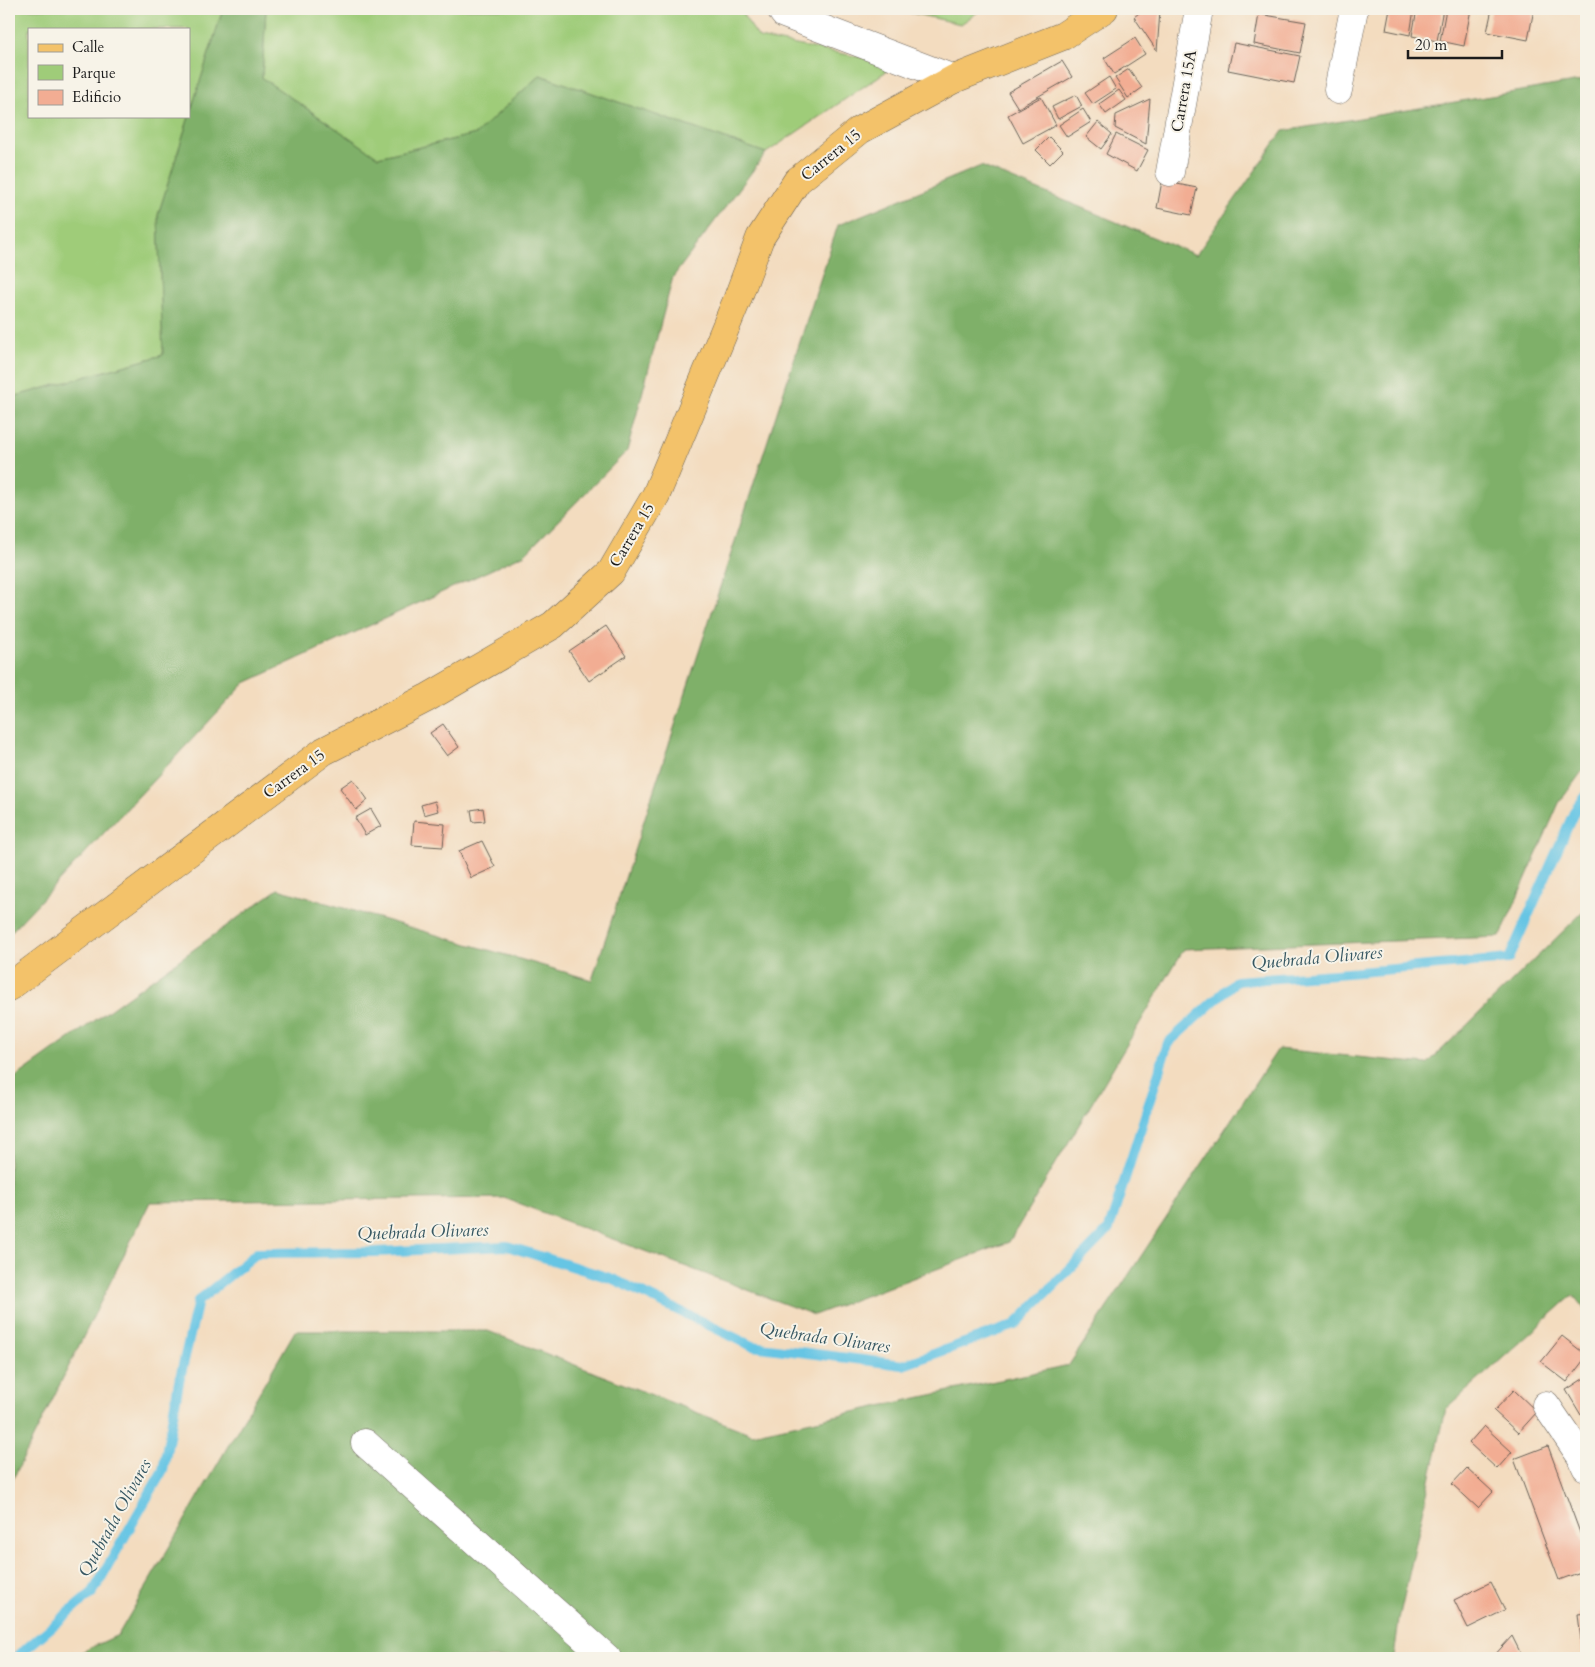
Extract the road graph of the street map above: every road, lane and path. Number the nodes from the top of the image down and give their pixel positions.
1 (780, 9) edge
2 (1104, 9) edge
3 (1199, 9) edge
4 (1354, 9) edge
5 (954, 79) junction
6 (1338, 90) dead end
7 (1170, 172) dead end
8 (9, 987) edge
9 (1546, 1405) dead end
10 (365, 1443) dead end
11 (1586, 1466) edge
12 (607, 1658) edge

1 - 5 street
2 - 5 main road, Carrera 15
3 - 7 street, Carrera 15A
4 - 6 street
5 - 8 main road, Carrera 15
9 - 11 street
10 - 12 street

